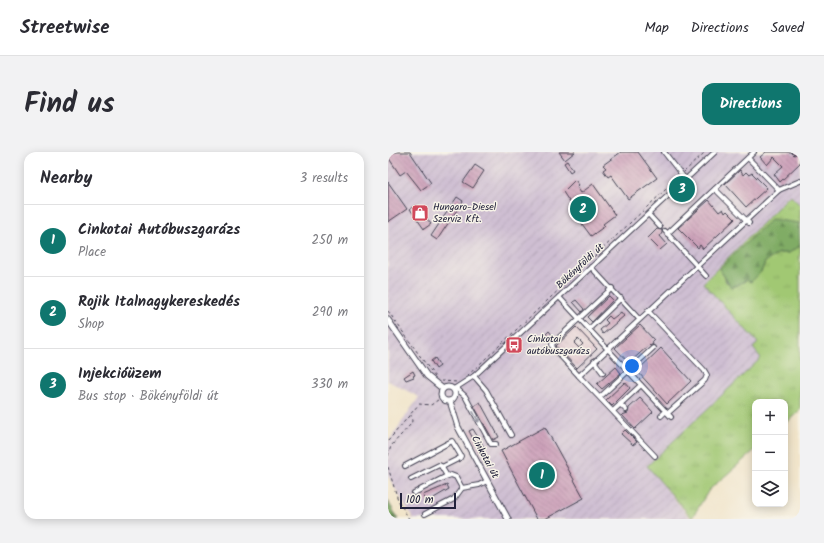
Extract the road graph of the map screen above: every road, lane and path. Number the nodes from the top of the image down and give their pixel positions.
1 (664, 152) edge
2 (705, 152) edge
3 (715, 152) edge
4 (754, 152) edge
5 (748, 158) junction
6 (681, 174) junction
7 (685, 179) junction
8 (800, 181) edge
9 (715, 189) junction
10 (779, 190) junction
11 (649, 215) junction
12 (745, 220) junction
13 (749, 223) dead end
14 (660, 227) dead end
15 (696, 266) junction
16 (592, 267) junction
17 (706, 276) dead end
18 (612, 288) junction
19 (558, 297) junction
20 (621, 298) junction
21 (388, 311) edge
22 (648, 311) junction
23 (579, 318) junction
24 (639, 319) junction
25 (389, 323) edge
26 (589, 329) junction
27 (653, 348) dead end
28 (607, 349) junction
29 (594, 362) junction
30 (628, 371) junction
31 (603, 373) dead end
32 (474, 376) junction
33 (579, 376) junction
34 (464, 378) dead end
35 (460, 380) dead end
36 (641, 385) junction
37 (443, 389) junction
38 (455, 389) junction
39 (442, 397) junction
40 (600, 397) junction
41 (450, 401) junction
42 (620, 404) junction
43 (626, 410) dead end
44 (613, 411) junction
45 (668, 414) junction
46 (411, 415) junction
47 (661, 416) dead end
48 (511, 435) dead end
49 (388, 441) edge
50 (496, 444) dead end
51 (388, 456) edge
52 (655, 456) dead end
53 (404, 466) dead end
54 (388, 467) edge
55 (442, 467) junction
56 (389, 473) edge
57 (447, 476) junction
58 (412, 479) dead end
59 (487, 481) junction
60 (462, 488) junction
61 (414, 493) dead end
62 (425, 514) dead end
63 (409, 519) edge
64 (508, 519) edge

1 - 6 street
2 - 6 path
3 - 7 street, Bökényföldi út
4 - 5 street
5 - 9 street
5 - 10 street
6 - 7 street
6 - 34 path
7 - 11 street, Bökényföldi út
8 - 10 street
9 - 12 street
9 - 15 street
10 - 12 street
11 - 14 street
11 - 16 street, Bökényföldi út
12 - 13 street
12 - 15 street
15 - 17 street
15 - 22 street
16 - 18 street
16 - 19 street, Bökényföldi út
18 - 20 street
18 - 23 street
19 - 23 street
19 - 32 street, Bökényföldi út
20 - 24 street
20 - 26 street
21 - 35 path
22 - 24 street
22 - 45 street
23 - 26 street
23 - 33 street
24 - 28 street
25 - 37 main road
26 - 28 street
27 - 30 street
28 - 29 street
28 - 30 street
29 - 31 street
29 - 33 street
30 - 36 street
30 - 40 street
32 - 38 street, Bökényföldi út
32 - 48 street
33 - 40 street
36 - 42 street
36 - 45 street
37 - 38 main road
37 - 39 main road
38 - 41 main road
38 -> 50 street
39 - 41 main road
39 - 46 path
40 - 44 street
41 - 59 main road, Cinkotai út
42 - 43 street
42 - 44 street
44 - 52 street
45 - 47 street
46 - 49 path
46 - 51 path
53 - 55 street
54 - 56 path
55 - 57 street
55 - 58 street
56 - 63 path
57 - 60 street
57 - 61 street
59 - 60 street
59 - 64 main road, Cinkotai út
60 - 62 street

